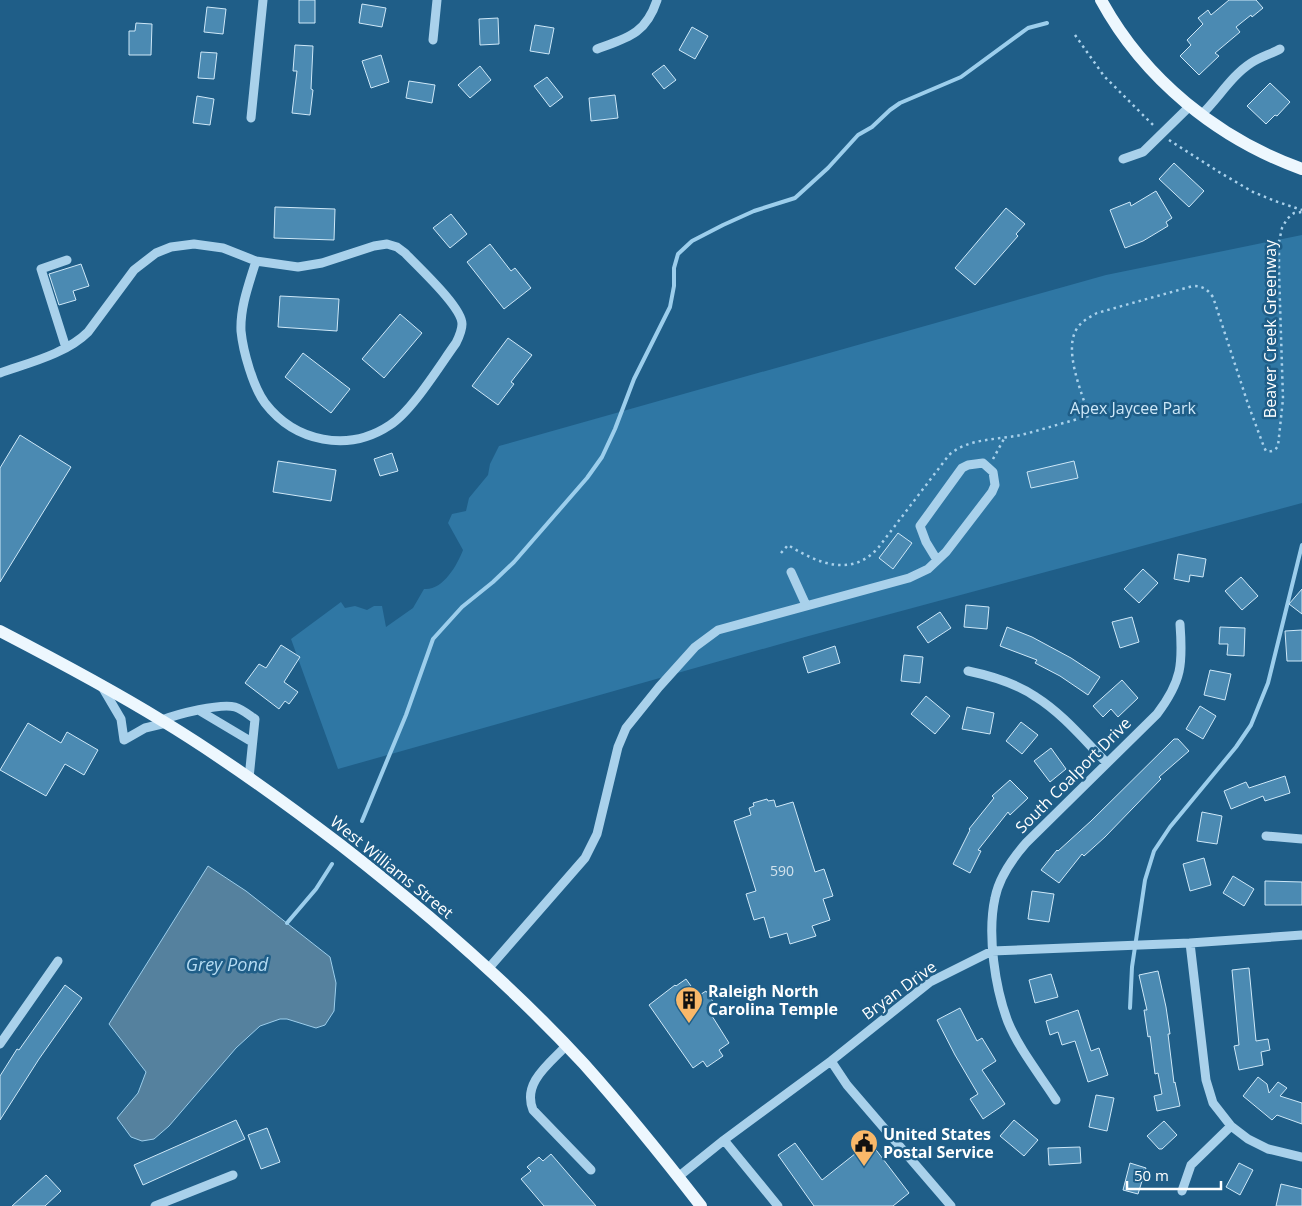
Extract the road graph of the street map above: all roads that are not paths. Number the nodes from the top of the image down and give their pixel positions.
1 (262, 0) edge
2 (437, 0) edge
3 (657, 0) edge
4 (1101, 0) edge
5 (433, 40) dead end
6 (597, 49) dead end
7 (1280, 50) dead end
8 (1190, 106) junction
9 (1201, 115) junction
10 (252, 118) dead end
11 (1123, 159) dead end
12 (1302, 169) edge
13 (67, 260) dead end
14 (256, 261) junction
15 (66, 348) junction
16 (0, 373) edge
17 (937, 560) junction
18 (791, 572) dead end
19 (806, 605) junction
20 (1180, 624) dead end
21 (0, 631) edge
22 (968, 671) dead end
23 (100, 684) junction
24 (200, 710) junction
25 (164, 722) junction
26 (252, 742) junction
27 (1107, 763) junction
28 (249, 778) junction
29 (1266, 836) dead end
30 (1302, 840) edge
31 (1302, 935) edge
32 (1190, 943) junction
33 (992, 951) junction
34 (58, 961) dead end
35 (488, 969) junction
36 (0, 1044) edge
37 (566, 1046) junction
38 (831, 1061) junction
39 (1056, 1100) dead end
40 (1231, 1126) junction
41 (724, 1140) junction
42 (1302, 1157) edge
43 (591, 1170) dead end
44 (233, 1175) dead end
45 (678, 1177) junction
46 (1182, 1191) dead end
47 (155, 1206) edge
48 (701, 1206) edge
49 (778, 1206) edge
50 (951, 1206) edge

1 - 10 street
2 - 5 street
3 - 6 street
4 - 8 main road
7 - 9 street
8 - 9 main road
8 - 11 street
9 - 12 main road
13 - 15 street
14 - 14 street
14 - 15 street
15 - 16 street
17 - 17 street
17 - 19 street
18 - 19 street
19 - 35 street
20 - 27 street, South Coalport Drive
21 - 23 main road, West Williams Street
22 - 27 street
23 - 25 main road, West Williams Street
23 - 25 street
24 - 25 street
24 - 26 street
24 - 26 street
25 - 28 main road, West Williams Street
26 - 28 street
27 - 33 street, South Coalport Drive
28 - 35 main road, West Williams Street
29 - 30 street
31 - 32 street, Bryan Drive
32 - 33 street, Bryan Drive
32 - 40 street
33 - 38 street, Bryan Drive
33 - 39 street, South Coalport Drive
34 - 36 street
35 - 37 main road, West Williams Street
37 - 43 street
37 - 45 main road, West Williams Street
38 - 41 street, Bryan Drive
38 - 50 street
40 - 42 street
40 - 46 street
41 - 45 street, Bryan Drive
41 - 49 street
44 - 47 street
45 - 48 main road, West Williams Street

